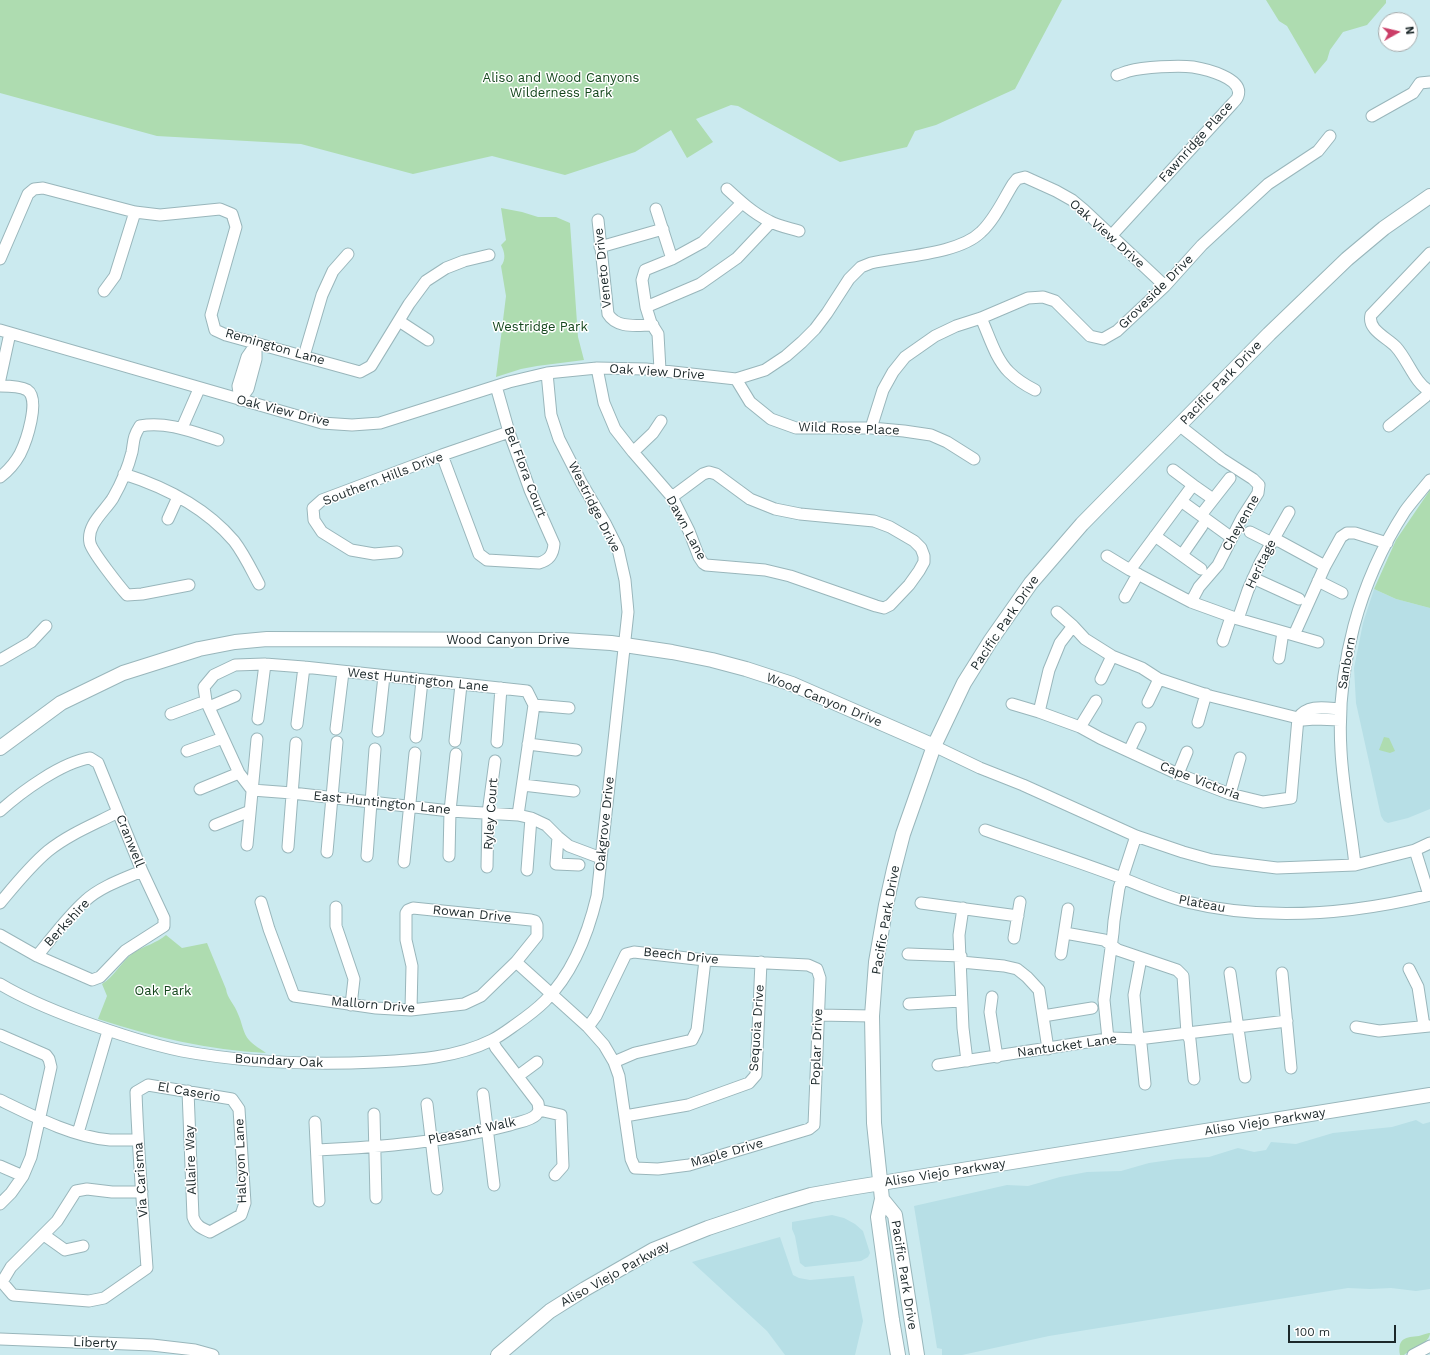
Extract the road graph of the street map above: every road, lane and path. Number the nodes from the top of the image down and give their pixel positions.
1 (1117, 75) dead end
2 (1430, 82) edge
3 (1372, 116) dead end
4 (1330, 136) dead end
5 (727, 189) dead end
6 (1430, 196) edge
7 (742, 204) junction
8 (656, 209) dead end
9 (135, 212) junction
10 (598, 220) dead end
11 (771, 222) junction
12 (663, 229) junction
13 (799, 231) dead end
14 (1111, 236) junction
15 (600, 247) junction
16 (348, 254) dead end
17 (1430, 254) edge
18 (489, 255) dead end
19 (0, 259) edge
20 (672, 259) junction
21 (1165, 286) junction
22 (104, 291) dead end
23 (646, 307) junction
24 (981, 318) junction
25 (399, 321) junction
26 (653, 325) junction
27 (5, 332) edge
28 (428, 340) dead end
29 (256, 344) junction
30 (304, 356) junction
31 (597, 368) junction
32 (660, 370) junction
33 (547, 373) junction
34 (0, 379) edge
35 (736, 379) junction
36 (0, 386) edge
37 (496, 386) junction
38 (199, 389) junction
39 (1035, 390) dead end
40 (1430, 391) edge
41 (240, 400) junction
42 (661, 421) dead end
43 (1180, 426) junction
44 (1388, 426) dead end
45 (182, 428) junction
46 (871, 428) junction
47 (509, 432) junction
48 (218, 440) dead end
49 (633, 452) junction
50 (442, 455) junction
51 (974, 459) dead end
52 (1173, 470) dead end
53 (124, 474) junction
54 (0, 477) edge
55 (1230, 478) dead end
56 (1430, 480) edge
57 (1193, 485) junction
58 (178, 497) junction
59 (672, 497) junction
60 (1213, 499) junction
61 (1181, 501) junction
62 (1289, 512) dead end
63 (168, 519) dead end
64 (1201, 521) junction
65 (1250, 532) dead end
66 (1155, 536) junction
67 (1232, 538) junction
68 (1273, 540) junction
69 (1387, 543) junction
70 (397, 552) dead end
71 (1182, 555) junction
72 (1107, 556) dead end
73 (1325, 566) junction
74 (1201, 569) dead end
75 (1134, 572) junction
76 (1253, 578) junction
77 (1318, 581) junction
78 (259, 584) dead end
79 (189, 585) dead end
80 (1342, 593) dead end
81 (1125, 597) dead end
82 (1299, 599) dead end
83 (1191, 602) junction
84 (1057, 612) dead end
85 (1235, 618) junction
86 (46, 626) dead end
87 (1073, 626) junction
88 (1289, 633) junction
89 (1223, 641) dead end
90 (1318, 642) dead end
91 (624, 645) junction
92 (1112, 656) junction
93 (1279, 658) dead end
94 (0, 660) edge
95 (265, 664) junction
96 (304, 667) junction
97 (343, 672) junction
98 (384, 676) junction
99 (1101, 679) dead end
100 (1159, 679) junction
101 (422, 681) junction
102 (461, 685) junction
103 (501, 688) junction
104 (1206, 694) junction
105 (234, 696) dead end
106 (1096, 701) dead end
107 (1148, 702) dead end
108 (207, 704) junction
109 (1012, 704) dead end
110 (534, 705) junction
111 (569, 708) dead end
112 (1039, 712) junction
113 (172, 714) dead end
114 (1340, 715) junction
115 (1298, 718) junction
116 (258, 719) dead end
117 (1198, 722) dead end
118 (297, 724) dead end
119 (1080, 727) junction
120 (1140, 728) dead end
121 (336, 729) dead end
122 (378, 731) dead end
123 (416, 737) dead end
124 (223, 738) junction
125 (257, 739) dead end
126 (455, 741) dead end
127 (337, 742) dead end
128 (497, 742) dead end
129 (296, 743) dead end
130 (528, 744) junction
131 (934, 746) junction
132 (0, 748) edge
133 (375, 749) dead end
134 (576, 750) dead end
135 (1129, 751) junction
136 (187, 752) dead end
137 (1187, 752) dead end
138 (415, 753) dead end
139 (456, 754) dead end
140 (1240, 758) dead end
141 (495, 761) dead end
142 (239, 773) junction
143 (1178, 774) junction
144 (522, 785) junction
145 (200, 788) dead end
146 (252, 790) junction
147 (574, 791) dead end
148 (292, 793) junction
149 (1230, 794) junction
150 (332, 797) junction
151 (371, 802) junction
152 (410, 806) junction
153 (0, 811) edge
154 (250, 811) junction
155 (450, 811) junction
156 (118, 812) junction
157 (488, 813) junction
158 (518, 815) junction
159 (531, 818) junction
160 (215, 825) dead end
161 (985, 830) dead end
162 (1136, 836) junction
163 (558, 837) junction
164 (1430, 843) edge
165 (247, 845) dead end
166 (288, 847) dead end
167 (1415, 850) junction
168 (327, 852) dead end
169 (367, 856) dead end
170 (449, 856) dead end
171 (601, 858) junction
172 (404, 862) dead end
173 (579, 865) dead end
174 (1355, 865) junction
175 (487, 867) dead end
176 (527, 870) dead end
177 (142, 871) junction
178 (1122, 878) junction
179 (1430, 895) edge
180 (261, 902) dead end
181 (1020, 902) dead end
182 (0, 903) edge
183 (921, 903) dead end
184 (336, 907) dead end
185 (963, 908) junction
186 (1068, 909) dead end
187 (1018, 916) junction
188 (537, 925) joint
189 (1065, 933) junction
190 (0, 935) edge
191 (1014, 938) dead end
192 (1112, 946) junction
193 (908, 954) dead end
194 (1061, 954) dead end
195 (37, 956) junction
196 (1141, 958) junction
197 (961, 959) junction
198 (705, 960) junction
199 (516, 962) junction
200 (761, 962) junction
201 (817, 969) joint
202 (1409, 969) dead end
203 (1230, 973) dead end
204 (1282, 973) dead end
205 (0, 984) edge
206 (551, 993) junction
207 (992, 997) dead end
208 (962, 1001) junction
209 (909, 1004) dead end
210 (351, 1005) junction
211 (1092, 1008) dead end
212 (412, 1010) junction
213 (818, 1015) junction
214 (872, 1016) junction
215 (1043, 1016) junction
216 (1287, 1021) junction
217 (1238, 1026) junction
218 (1427, 1026) edge
219 (588, 1027) junction
220 (1356, 1027) dead end
221 (108, 1031) junction
222 (1187, 1033) junction
223 (0, 1034) edge
224 (1108, 1039) junction
225 (1138, 1039) junction
226 (492, 1040) junction
227 (1048, 1049) junction
228 (997, 1057) junction
229 (968, 1061) junction
230 (537, 1062) dead end
231 (614, 1062) junction
232 (938, 1065) dead end
233 (1292, 1068) dead end
234 (518, 1076) junction
235 (1245, 1077) dead end
236 (1194, 1079) dead end
237 (1145, 1084) dead end
238 (188, 1091) junction
239 (136, 1092) joint
240 (482, 1094) dead end
241 (1430, 1095) edge
242 (0, 1100) edge
243 (427, 1104) dead end
244 (239, 1109) joint
245 (539, 1110) junction
246 (374, 1114) dead end
247 (625, 1116) junction
248 (40, 1118) junction
249 (315, 1122) dead end
250 (814, 1125) joint
251 (488, 1131) junction
252 (78, 1134) junction
253 (137, 1140) junction
254 (432, 1141) junction
255 (375, 1147) junction
256 (317, 1150) junction
257 (0, 1166) edge
258 (555, 1175) dead end
259 (23, 1176) junction
260 (881, 1183) junction
261 (494, 1185) dead end
262 (437, 1189) dead end
263 (142, 1192) junction
264 (376, 1198) dead end
265 (882, 1199) junction
266 (320, 1201) dead end
267 (0, 1204) edge
268 (199, 1228) joint
269 (44, 1235) junction
270 (83, 1246) dead end
271 (0, 1339) edge
272 (1430, 1346) edge
273 (897, 1349) edge
274 (214, 1355) edge
275 (498, 1355) edge
276 (908, 1355) edge
277 (917, 1355) edge
278 (1413, 1355) edge

1 - 14 street, Fawnridge Place
2 - 3 street
4 - 21 street, Groveside Drive
5 - 7 street
6 - 43 main road, Pacific Park Drive
7 - 11 street
7 - 20 street
8 - 12 street
9 - 19 street, Remington Lane
9 - 22 street
9 - 29 street, Remington Lane
10 - 15 street, Veneto Drive
11 - 13 street
11 - 23 street
12 - 15 street
12 - 20 street
14 - 21 street, Oak View Drive
14 - 35 street, Oak View Drive
15 - 26 street, Veneto Drive
16 - 30 street
17 - 40 street
18 - 25 street, Remington Lane
20 - 23 street
21 - 24 street, Groveside Drive
23 - 26 street
24 - 39 street
24 - 46 street, Groveside Drive
25 - 28 street
25 - 30 street, Remington Lane
26 - 32 street
27 - 34 street
27 - 38 street, Oak View Drive
29 - 30 street, Remington Lane
29 - 41 street
31 - 32 street, Oak View Drive
31 - 33 street, Oak View Drive
31 - 49 street, Dawn Lane
32 - 35 street, Oak View Drive
33 - 37 street, Oak View Drive
33 - 91 street, Westridge Drive
35 - 46 street, Wild Rose Place
36 - 54 street
37 - 41 street, Oak View Drive
37 - 47 street, Bel Flora Court
38 - 41 street, Oak View Drive
38 - 45 street
40 - 44 street
42 - 49 street
43 - 67 street, Cheyenne
43 - 131 main road, Pacific Park Drive
45 - 48 street
45 - 53 street
46 - 51 street, Wild Rose Place
47 - 50 street, Southern Hills Drive
47 - 50 street, Bel Flora Court
49 - 59 street, Dawn Lane
50 - 70 street, Southern Hills Drive
52 - 57 street
53 - 58 street
53 - 79 street
55 - 60 street
56 - 69 street, Sanborn
57 - 60 street
57 - 61 street
58 - 63 street
58 - 78 street
59 - 59 street, Dawn Lane
60 - 64 street
61 - 64 street
61 - 66 street
62 - 68 street, Heritage
64 - 67 street
64 - 71 street
65 - 68 street
66 - 71 street
66 - 75 street
67 - 83 street, Cheyenne
68 - 73 street
68 - 76 street, Heritage
69 - 73 street
69 - 114 street, Sanborn
71 - 74 street
72 - 75 street
73 - 77 street
75 - 81 street
75 - 83 street
76 - 82 street
76 - 85 street, Heritage
77 - 80 street
77 - 88 street
83 - 85 street
84 - 87 street
85 - 88 street
85 - 89 street, Heritage
86 - 94 street
87 - 92 street
87 - 112 street
88 - 90 street
88 - 93 street
91 - 131 main road, Wood Canyon Drive
91 - 132 main road, Wood Canyon Drive
91 - 171 street, Oakgrove Drive
92 - 99 street
92 - 100 street
95 - 96 street, West Huntington Lane
95 - 108 street, West Huntington Lane
95 - 116 street
96 - 97 street, West Huntington Lane
96 - 118 street
97 - 98 street, West Huntington Lane
97 - 121 street
98 - 101 street, West Huntington Lane
98 - 122 street
100 - 104 street
100 - 107 street
101 - 102 street, West Huntington Lane
101 - 123 street
102 - 103 street, West Huntington Lane
102 - 126 street
103 - 110 street, West Huntington Lane
103 - 128 street
104 - 115 street
104 - 117 street
105 - 108 street
106 - 119 street
108 - 113 street
108 - 124 street
109 - 112 street, Cape Victoria
110 - 111 street
110 - 130 street
112 - 119 street, Cape Victoria
114 - 115 street
114 - 174 street, Sanborn
115 - 149 street, Cape Victoria
119 - 135 street, Cape Victoria
120 - 135 street
124 - 136 street
124 - 142 street
125 - 146 street
127 - 150 street
129 - 148 street
130 - 134 street
130 - 144 street
131 - 162 street, Wood Canyon Drive
131 - 214 main road, Pacific Park Drive
133 - 151 street
135 - 143 street, Cape Victoria
137 - 143 street
138 - 152 street
139 - 155 street
140 - 149 street
141 - 157 street, Ryley Court
142 - 145 street
142 - 146 street
143 - 149 street, Cape Victoria
144 - 147 street
144 - 158 street
146 - 148 street, East Huntington Lane
146 - 154 street
148 - 150 street, East Huntington Lane
148 - 166 street
150 - 151 street, East Huntington Lane
150 - 168 street
151 - 152 street, East Huntington Lane
151 - 169 street
152 - 155 street, East Huntington Lane
152 - 172 street
153 - 156 street, Cranwell
154 - 160 street
154 - 165 street
155 - 157 street, East Huntington Lane
155 - 170 street
156 - 177 street, Cranwell
156 - 182 street
157 - 158 street, East Huntington Lane
157 - 175 street, Ryley Court
158 - 159 street, East Huntington Lane
159 - 163 street, East Huntington Lane
159 - 176 street
161 - 178 street, Plateau
162 - 174 street, Wood Canyon Drive
162 - 178 street
163 - 171 street, East Huntington Lane
163 - 173 street
164 - 167 street, Wood Canyon Drive
167 - 174 street, Wood Canyon Drive
167 - 179 street
171 - 206 street, Oakgrove Drive
177 - 195 street, Berkshire
177 - 195 street, Cranwell
178 - 179 street, Plateau
178 - 192 street
180 - 210 street, Mallorn Drive
181 - 187 street
183 - 185 street
184 - 210 street
185 - 187 street
185 - 197 street
186 - 189 street
187 - 191 street
188 - 199 street, Mallorn Drive
188 - 212 street, Rowan Drive
189 - 192 street
189 - 194 street
190 - 195 street
192 - 196 street
192 - 224 street
193 - 197 street
196 - 222 street
196 - 225 street
197 - 208 street
197 - 215 street
198 - 200 street, Beech Drive
198 - 219 street, Beech Drive
198 - 231 street
199 - 206 street
199 - 212 street, Mallorn Drive
200 - 201 street, Beech Drive
200 - 247 street, Sequoia Drive
201 - 213 street, Poplar Drive
202 - 218 street
203 - 217 street
204 - 216 street
205 - 221 street, Boundary Oak
206 - 219 street
206 - 226 street, Boundary Oak
207 - 228 street
208 - 209 street
208 - 229 street
210 - 212 street, Mallorn Drive
211 - 215 street
213 - 214 street
213 - 250 street, Poplar Drive
214 - 260 main road, Pacific Park Drive
215 - 227 street
216 - 217 street, Nantucket Lane
216 - 233 street
217 - 222 street, Nantucket Lane
217 - 235 street
218 - 220 street
219 - 231 street
221 - 226 street, Boundary Oak
221 - 252 street
222 - 225 street, Nantucket Lane
222 - 236 street
223 - 248 street
224 - 225 street, Nantucket Lane
224 - 227 street, Nantucket Lane
225 - 237 street
226 - 234 street
227 - 228 street, Nantucket Lane
228 - 229 street, Nantucket Lane
229 - 232 street, Nantucket Lane
230 - 234 street
231 - 247 street
234 - 245 street
238 - 239 street, El Caserio
238 - 244 street, El Caserio
238 - 268 street, Allaire Way
239 - 253 street, Via Carisma
240 - 251 street
241 - 260 main road, Aliso Viejo Parkway
242 - 248 street
243 - 254 street
244 - 268 street, Halcyon Lane
245 - 251 street, Pleasant Walk
245 - 258 street
246 - 255 street
247 - 250 street, Maple Drive
248 - 252 street
248 - 259 street
249 - 256 street
251 - 254 street, Pleasant Walk
251 - 261 street
252 - 253 street
253 - 263 street, Via Carisma
254 - 255 street, Pleasant Walk
254 - 262 street
255 - 256 street, Pleasant Walk
255 - 264 street
256 - 266 street
257 - 259 street
259 - 267 street
260 - 265 main road, Pacific Park Drive
260 - 275 main road, Aliso Viejo Parkway
263 - 269 street
263 - 269 street, Via Carisma
265 - 273 main road, Pacific Park Drive
265 - 277 main road, Pacific Park Drive
269 - 270 street
271 - 274 street, Liberty
272 - 278 street
273 - 276 main road

